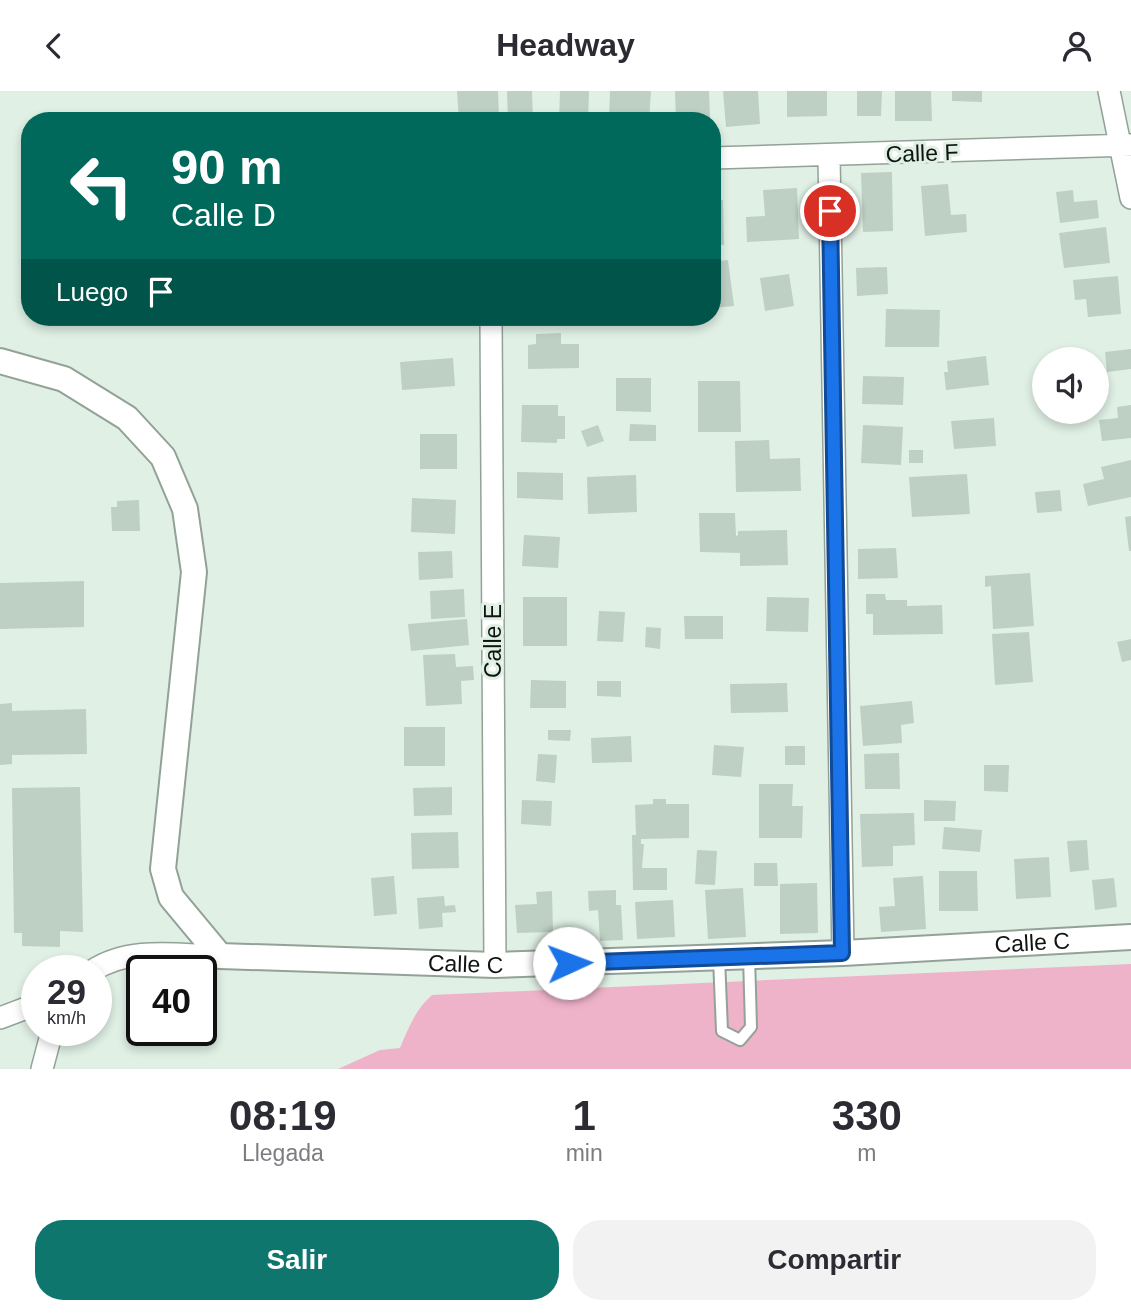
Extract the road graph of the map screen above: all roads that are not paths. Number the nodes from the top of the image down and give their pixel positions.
1 (1109, 91) edge
2 (1126, 146) edge
3 (830, 156) junction
4 (721, 158) edge
5 (1131, 198) edge
6 (491, 326) edge
7 (0, 362) edge
8 (1131, 937) edge
9 (842, 953) junction
10 (220, 956) junction
11 (749, 956) junction
12 (719, 958) junction
13 (112, 961) edge
14 (495, 965) junction
15 (21, 1010) edge
16 (0, 1018) edge
17 (48, 1046) edge
18 (42, 1069) edge

1 - 2 street
2 - 3 street, Calle F
2 - 5 street
3 - 4 street, Calle F
3 - 9 street
6 - 14 street, Calle E
7 - 10 street
8 - 9 street, Calle C
9 - 11 street, Calle C
10 - 13 street
10 - 14 street, Calle C
11 - 12 street, Calle C
11 - 12 lane
12 - 14 street, Calle C
15 - 16 street
17 - 18 street

